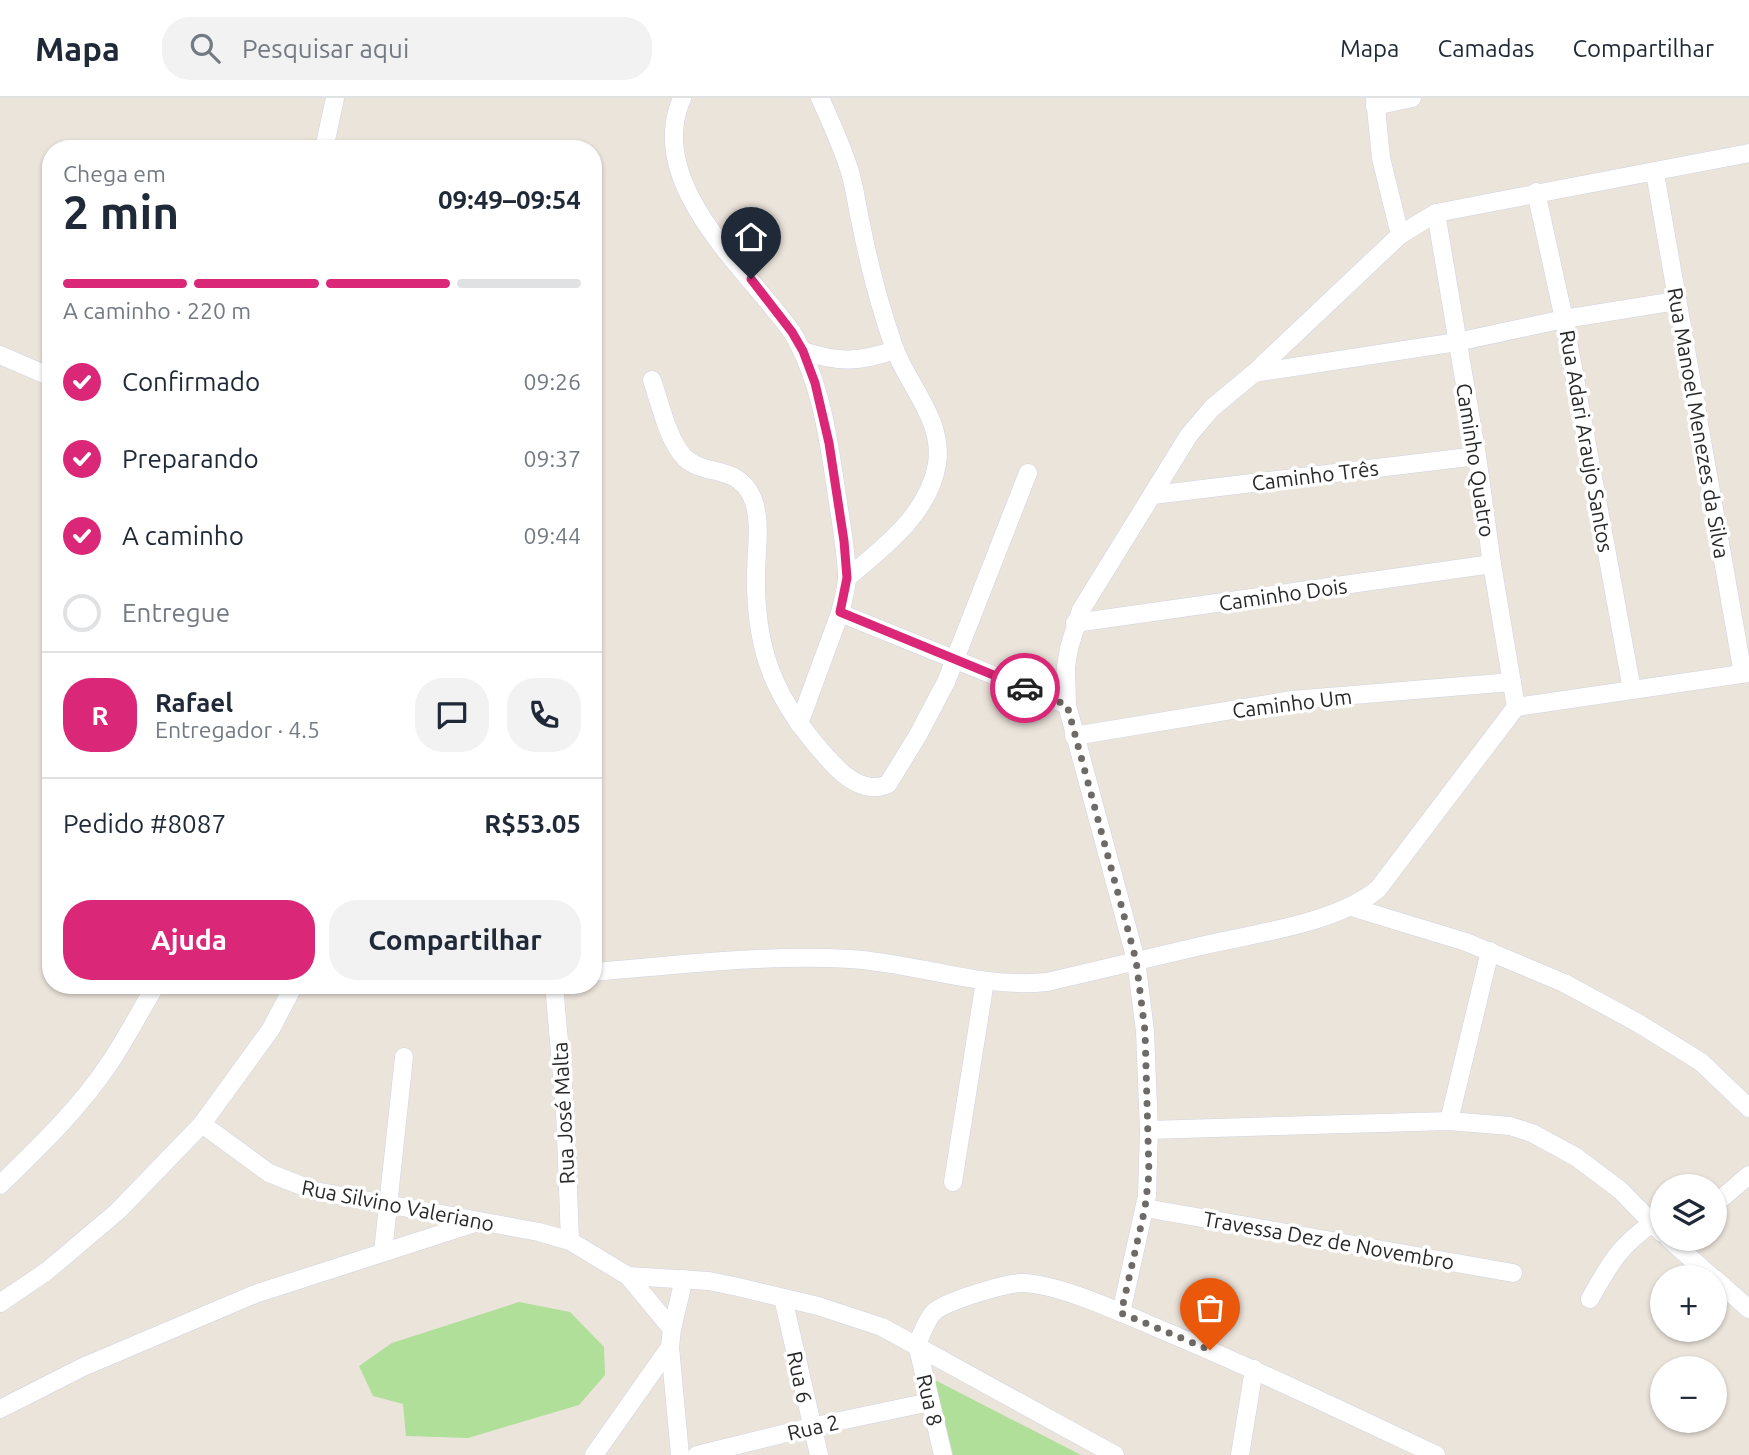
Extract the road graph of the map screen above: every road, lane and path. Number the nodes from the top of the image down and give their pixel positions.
1 (335, 98) edge
2 (682, 98) edge
3 (820, 98) edge
4 (1412, 98) edge
5 (1375, 102) edge
6 (326, 140) edge
7 (1749, 153) edge
8 (1655, 173) junction
9 (1536, 192) junction
10 (1436, 213) junction
11 (1401, 235) junction
12 (1676, 301) junction
13 (1564, 319) junction
14 (1457, 342) junction
15 (895, 349) junction
16 (803, 351) junction
17 (0, 355) edge
18 (42, 373) edge
19 (1254, 373) junction
20 (652, 380) dead end
21 (1477, 456) junction
22 (1028, 473) dead end
23 (1153, 495) junction
24 (1492, 564) junction
25 (847, 578) junction
26 (840, 612) junction
27 (1075, 623) junction
28 (955, 659) junction
29 (1746, 673) edge
30 (1512, 682) junction
31 (1632, 690) junction
32 (1067, 705) junction
33 (1516, 707) junction
34 (799, 724) junction
35 (1074, 736) junction
36 (1351, 907) junction
37 (1490, 951) junction
38 (1136, 960) junction
39 (602, 971) edge
40 (985, 981) junction
41 (150, 994) edge
42 (289, 994) edge
43 (555, 994) edge
44 (404, 1058) dead end
45 (1749, 1108) edge
46 (1449, 1121) junction
47 (202, 1124) junction
48 (1149, 1130) junction
49 (1749, 1175) edge
50 (953, 1182) dead end
51 (0, 1185) edge
52 (1727, 1194) edge
53 (387, 1203) junction
54 (1145, 1208) junction
55 (1650, 1221) edge
56 (481, 1222) junction
57 (1650, 1231) edge
58 (570, 1241) junction
59 (1684, 1251) edge
60 (383, 1252) junction
61 (1699, 1265) edge
62 (1513, 1273) dead end
63 (628, 1276) junction
64 (684, 1279) junction
65 (1727, 1290) edge
66 (783, 1298) junction
67 (1590, 1299) dead end
68 (0, 1303) edge
69 (1749, 1309) edge
70 (1121, 1313) junction
71 (671, 1338) junction
72 (916, 1345) junction
73 (1254, 1369) junction
74 (930, 1402) junction
75 (0, 1409) edge
76 (811, 1427) junction
77 (594, 1455) edge
78 (680, 1455) edge
79 (697, 1455) edge
80 (819, 1455) edge
81 (943, 1455) edge
82 (1115, 1455) edge
83 (1240, 1455) edge
84 (1436, 1455) edge

1 - 6 street
2 - 16 street
3 - 15 street
4 - 5 street
5 - 11 street
7 - 8 street
8 - 9 street
8 - 12 street, Rua Manoel Menezes da Silva
9 - 10 street
9 - 13 street, Rua Adari Araujo Santos
10 - 11 street
10 - 14 street, Caminho Quatro
11 - 19 street
12 - 13 street
12 - 29 street, Rua Manoel Menezes da Silva
13 - 14 street
13 - 31 street, Rua Adari Araujo Santos
14 - 19 street
14 - 21 street, Caminho Quatro
15 - 16 street
15 - 25 street
16 - 25 street
17 - 18 street
19 - 23 street
20 - 34 street
21 - 23 street, Caminho Três
21 - 24 street, Caminho Quatro
22 - 28 street
23 - 27 street
24 - 27 street, Caminho Dois
24 - 30 street, Caminho Quatro
25 - 26 street
26 - 28 street
26 - 34 street
27 - 32 street
28 - 32 street
28 - 34 street
29 - 31 street
30 - 33 street, Caminho Quatro
30 - 35 street, Caminho Um
31 - 33 street
32 - 35 street
33 - 36 street
35 - 38 street
36 - 37 street
36 - 38 street
37 - 45 street
37 - 46 street
38 - 40 street
38 - 48 street
39 - 40 street
40 - 50 street
41 - 51 street
42 - 47 street
43 - 58 street, Rua José Malta
44 - 53 street
46 - 48 street
46 - 55 street
47 - 53 street, Rua Silvino Valeriano
47 - 68 street
48 - 54 street
49 - 52 street
53 - 56 street, Rua Silvino Valeriano
53 - 60 street
54 - 62 street, Travessa Dez de Novembro
54 - 70 street
56 - 58 street, Rua Silvino Valeriano
56 - 60 street
57 - 67 street
58 - 63 street, Rua Silvino Valeriano
59 - 61 street
60 - 75 street
63 - 64 street
63 - 71 street
64 - 66 street
64 - 71 street
65 - 69 street
66 - 72 street
66 - 76 street, Rua 6
70 - 72 street
70 - 73 street
71 - 77 street
71 - 78 street
72 - 74 street, Rua 8
72 - 82 street
73 - 83 street
73 - 84 street
74 - 76 street, Rua 2
74 - 81 street, Rua 8
76 - 79 street, Rua 2
76 - 80 street, Rua 6

